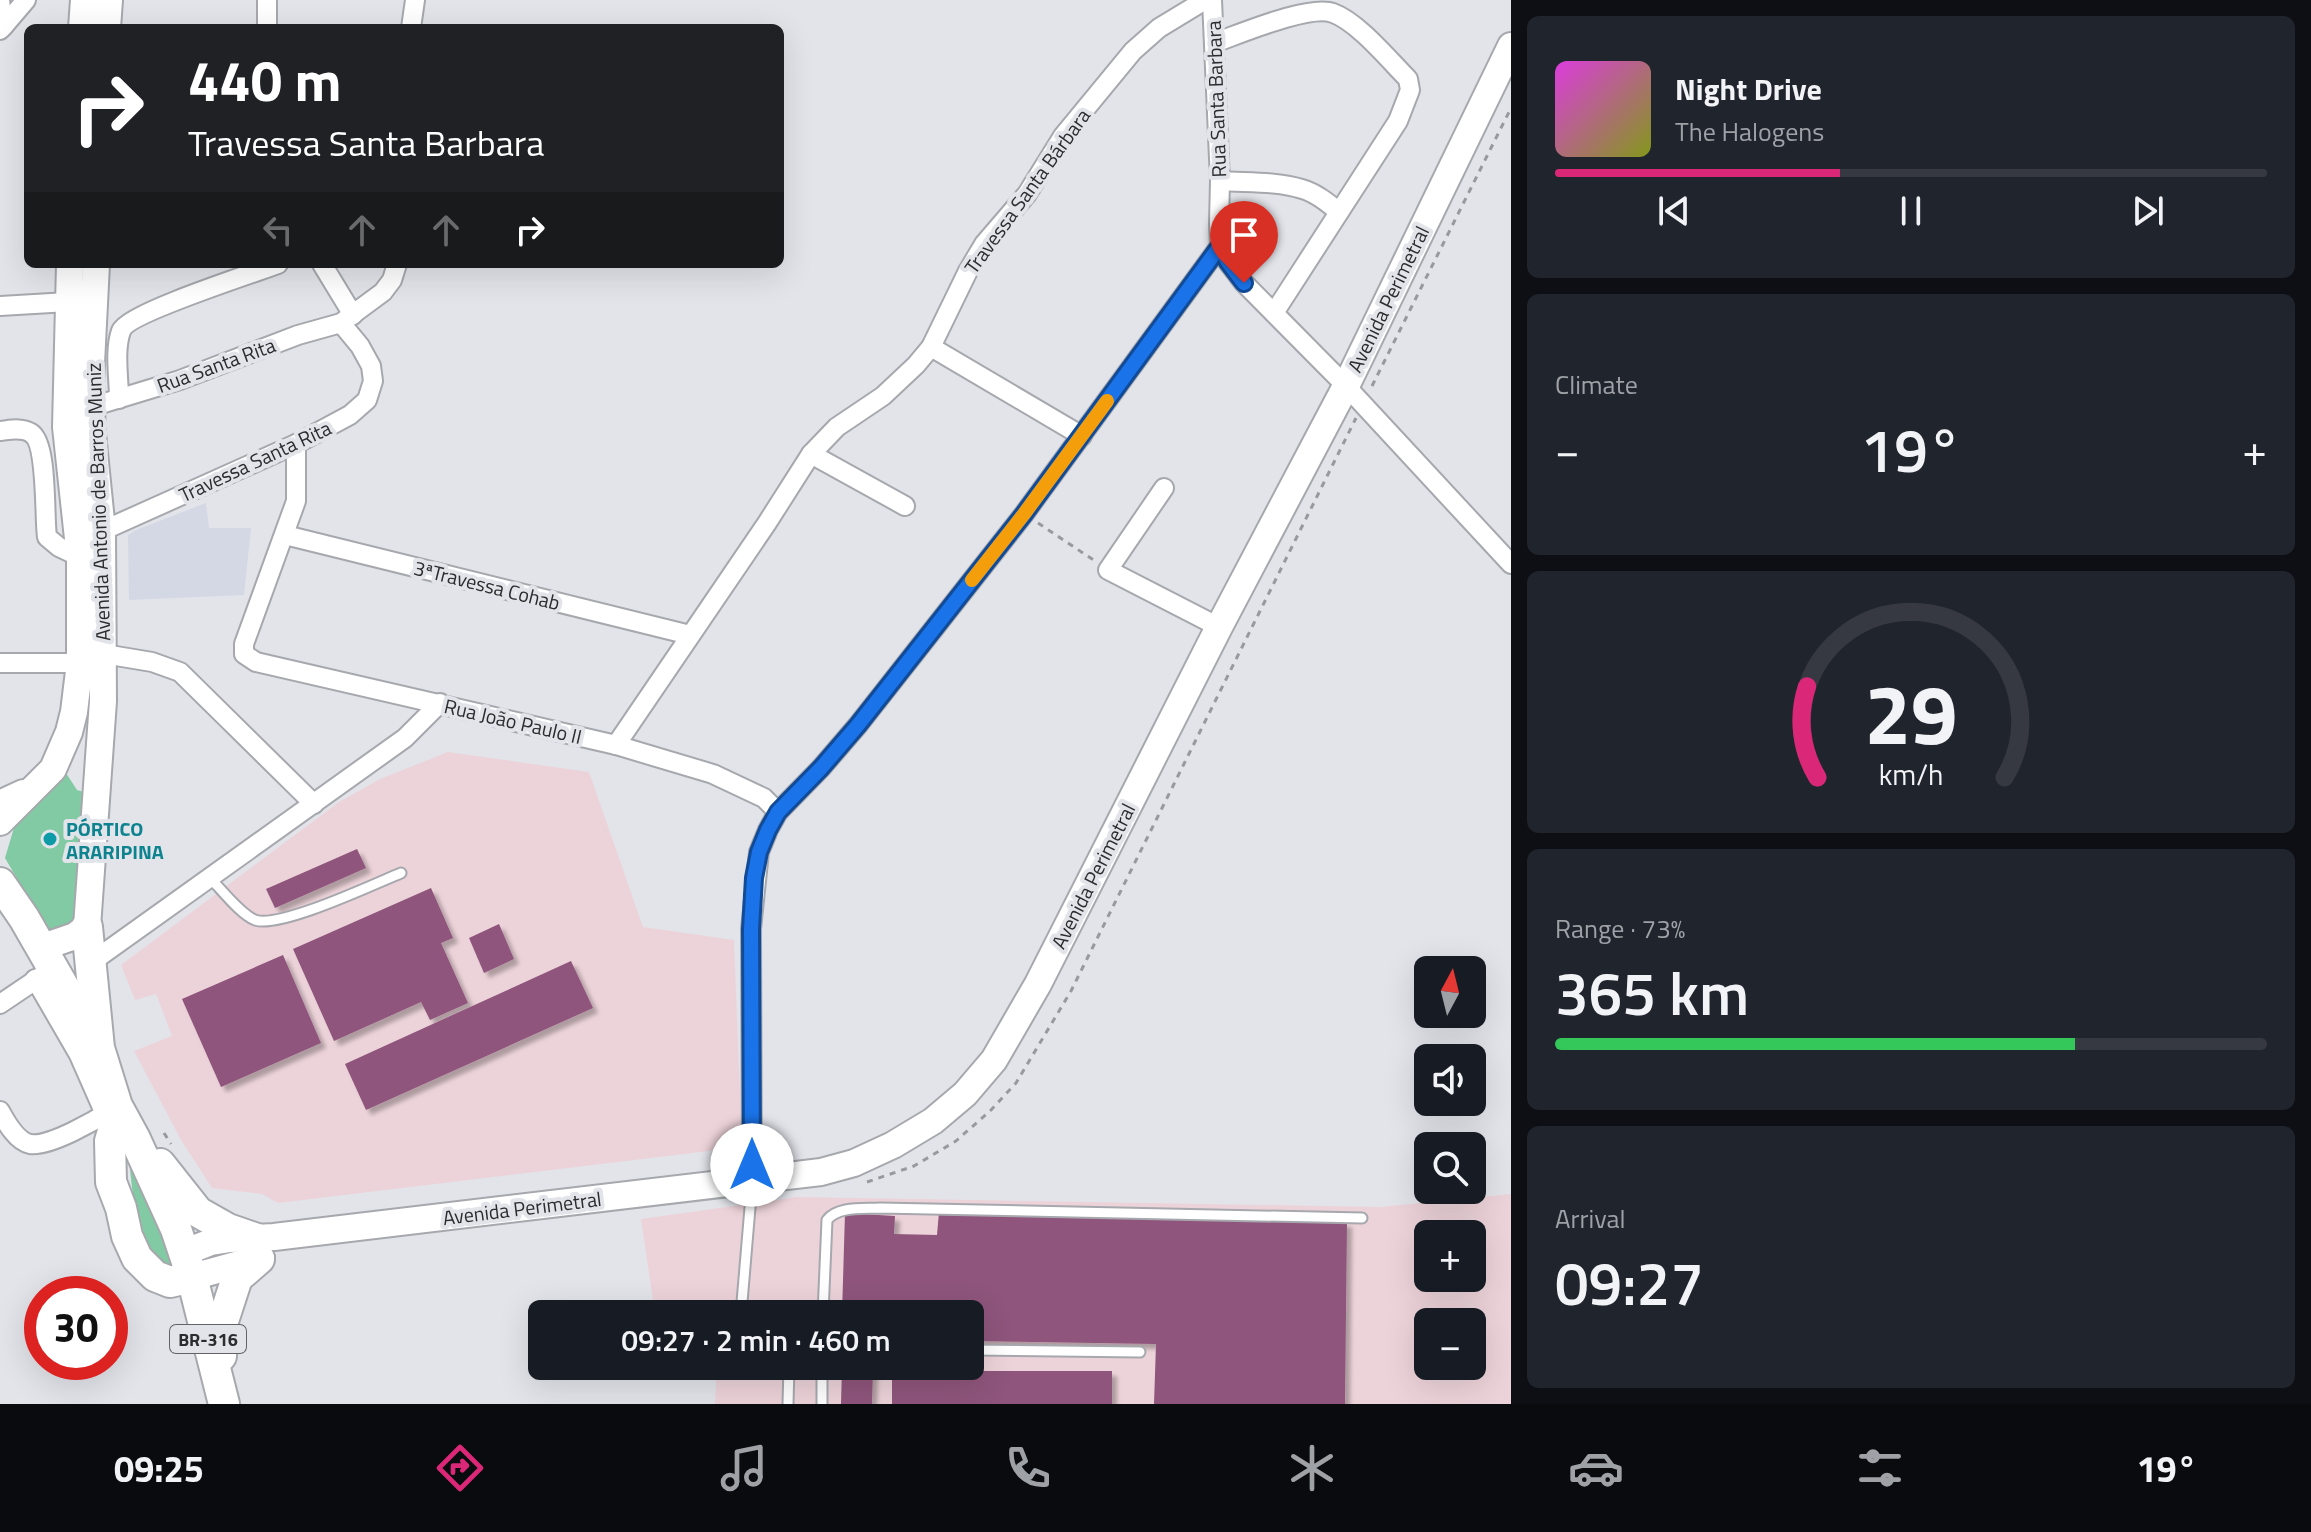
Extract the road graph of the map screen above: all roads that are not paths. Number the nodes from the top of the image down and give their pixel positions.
1 (0, 0) edge
2 (26, 0) edge
3 (84, 0) edge
4 (109, 0) edge
5 (267, 0) edge
6 (415, 0) edge
7 (1205, 0) edge
8 (1212, 0) edge
9 (82, 24) edge
10 (107, 24) edge
11 (267, 24) edge
12 (412, 24) edge
13 (2, 28) edge
14 (1214, 43) junction
15 (1511, 46) edge
16 (1220, 181) junction
17 (1339, 212) junction
18 (1220, 246) junction
19 (70, 268) edge
20 (96, 268) edge
21 (267, 268) edge
22 (324, 268) edge
23 (396, 268) edge
24 (68, 302) junction
25 (0, 306) edge
26 (1274, 313) junction
27 (347, 319) junction
28 (931, 347) junction
29 (1346, 386) junction
30 (119, 399) junction
31 (91, 407) junction
32 (0, 431) edge
33 (1082, 436) junction
34 (296, 444) junction
35 (811, 454) junction
36 (1164, 488) dead end
37 (905, 506) dead end
38 (102, 531) junction
39 (285, 535) junction
40 (80, 557) junction
41 (1511, 564) edge
42 (1219, 627) junction
43 (690, 635) junction
44 (92, 658) junction
45 (0, 663) edge
46 (440, 703) junction
47 (616, 745) junction
48 (59, 757) junction
49 (97, 783) junction
50 (12, 801) edge
51 (314, 804) junction
52 (778, 812) junction
53 (0, 822) edge
54 (401, 873) dead end
55 (210, 878) junction
56 (0, 883) edge
57 (87, 927) junction
58 (89, 964) junction
59 (42, 966) junction
60 (0, 1004) edge
61 (99, 1048) junction
62 (114, 1110) junction
63 (0, 1111) edge
64 (150, 1136) junction
65 (752, 1180) junction
66 (1362, 1218) dead end
67 (258, 1249) junction
68 (188, 1265) junction
69 (742, 1300) edge
70 (824, 1300) edge
71 (984, 1350) edge
72 (1140, 1352) dead end
73 (789, 1380) edge
74 (822, 1380) edge
75 (224, 1403) edge
76 (788, 1404) edge
77 (822, 1404) edge

1 - 13 street
2 - 13 street
3 - 9 main road
4 - 10 main road
5 - 11 street
6 - 12 street
7 - 28 street, Travessa Santa Bárbara
8 - 14 street, Rua Santa Barbara
14 - 16 street, Rua Santa Barbara
14 - 17 street
15 - 29 main road, Avenida Perimetral
16 - 17 street
16 - 18 street, Rua Santa Barbara
17 - 26 street
18 - 26 street
18 - 33 street
19 - 24 main road, Avenida Antonio de Barros Muniz
20 - 31 main road, Avenida Antonio de Barros Muniz
21 - 30 street
22 - 27 street
23 - 27 street
24 - 25 street
24 - 40 main road, Avenida Antonio de Barros Muniz
26 - 29 street
27 - 30 street, Rua Santa Rita
27 - 34 street, Travessa Santa Rita
28 - 33 street
28 - 35 street, Travessa Santa Bárbara
29 - 41 street
29 - 42 main road, Avenida Perimetral
30 - 31 street, Rua Santa Rita
31 - 38 main road, Avenida Antonio de Barros Muniz
32 - 40 street
33 - 52 street
34 - 38 street, Travessa Santa Rita
34 - 39 street
35 - 37 street
35 - 43 street, Travessa Santa Bárbara
36 - 42 street
38 - 44 main road, Avenida Antonio de Barros Muniz
39 - 43 street, 3ªTravessa Cohab
39 - 46 street, Rua João Paulo II
40 - 44 main road, Avenida Antonio de Barros Muniz
42 - 65 main road, Avenida Perimetral
43 - 47 street, Travessa Santa Bárbara
44 - 45 street
44 - 48 main road, Avenida Antonio de Barros Muniz
44 - 49 main road, Avenida Antonio de Barros Muniz
44 - 51 street
46 - 47 street, Rua João Paulo II
46 - 51 street
47 - 52 street, Rua João Paulo II
48 - 49 main road
48 - 50 main road, Avenida Antonio de Barros Muniz
49 - 57 main road, Avenida Antonio de Barros Muniz
50 - 53 main road, Avenida Antonio de Barros Muniz
51 - 55 street
52 - 65 street
54 - 55 lane
55 - 58 street
56 - 59 highway, BR-316
57 - 58 highway
57 - 59 main road
58 - 61 highway
59 - 60 street
59 - 61 highway, BR-316
59 - 62 street
61 - 62 highway, BR-316
62 - 63 street
62 - 64 highway, BR-316
62 - 68 highway
64 - 67 highway
64 - 68 highway, BR-316
65 - 67 main road, Avenida Perimetral
65 - 69 lane
66 - 70 lane
67 - 68 main road
67 - 75 highway
68 - 75 highway, BR-316
71 - 72 lane
73 - 76 lane
74 - 77 lane

